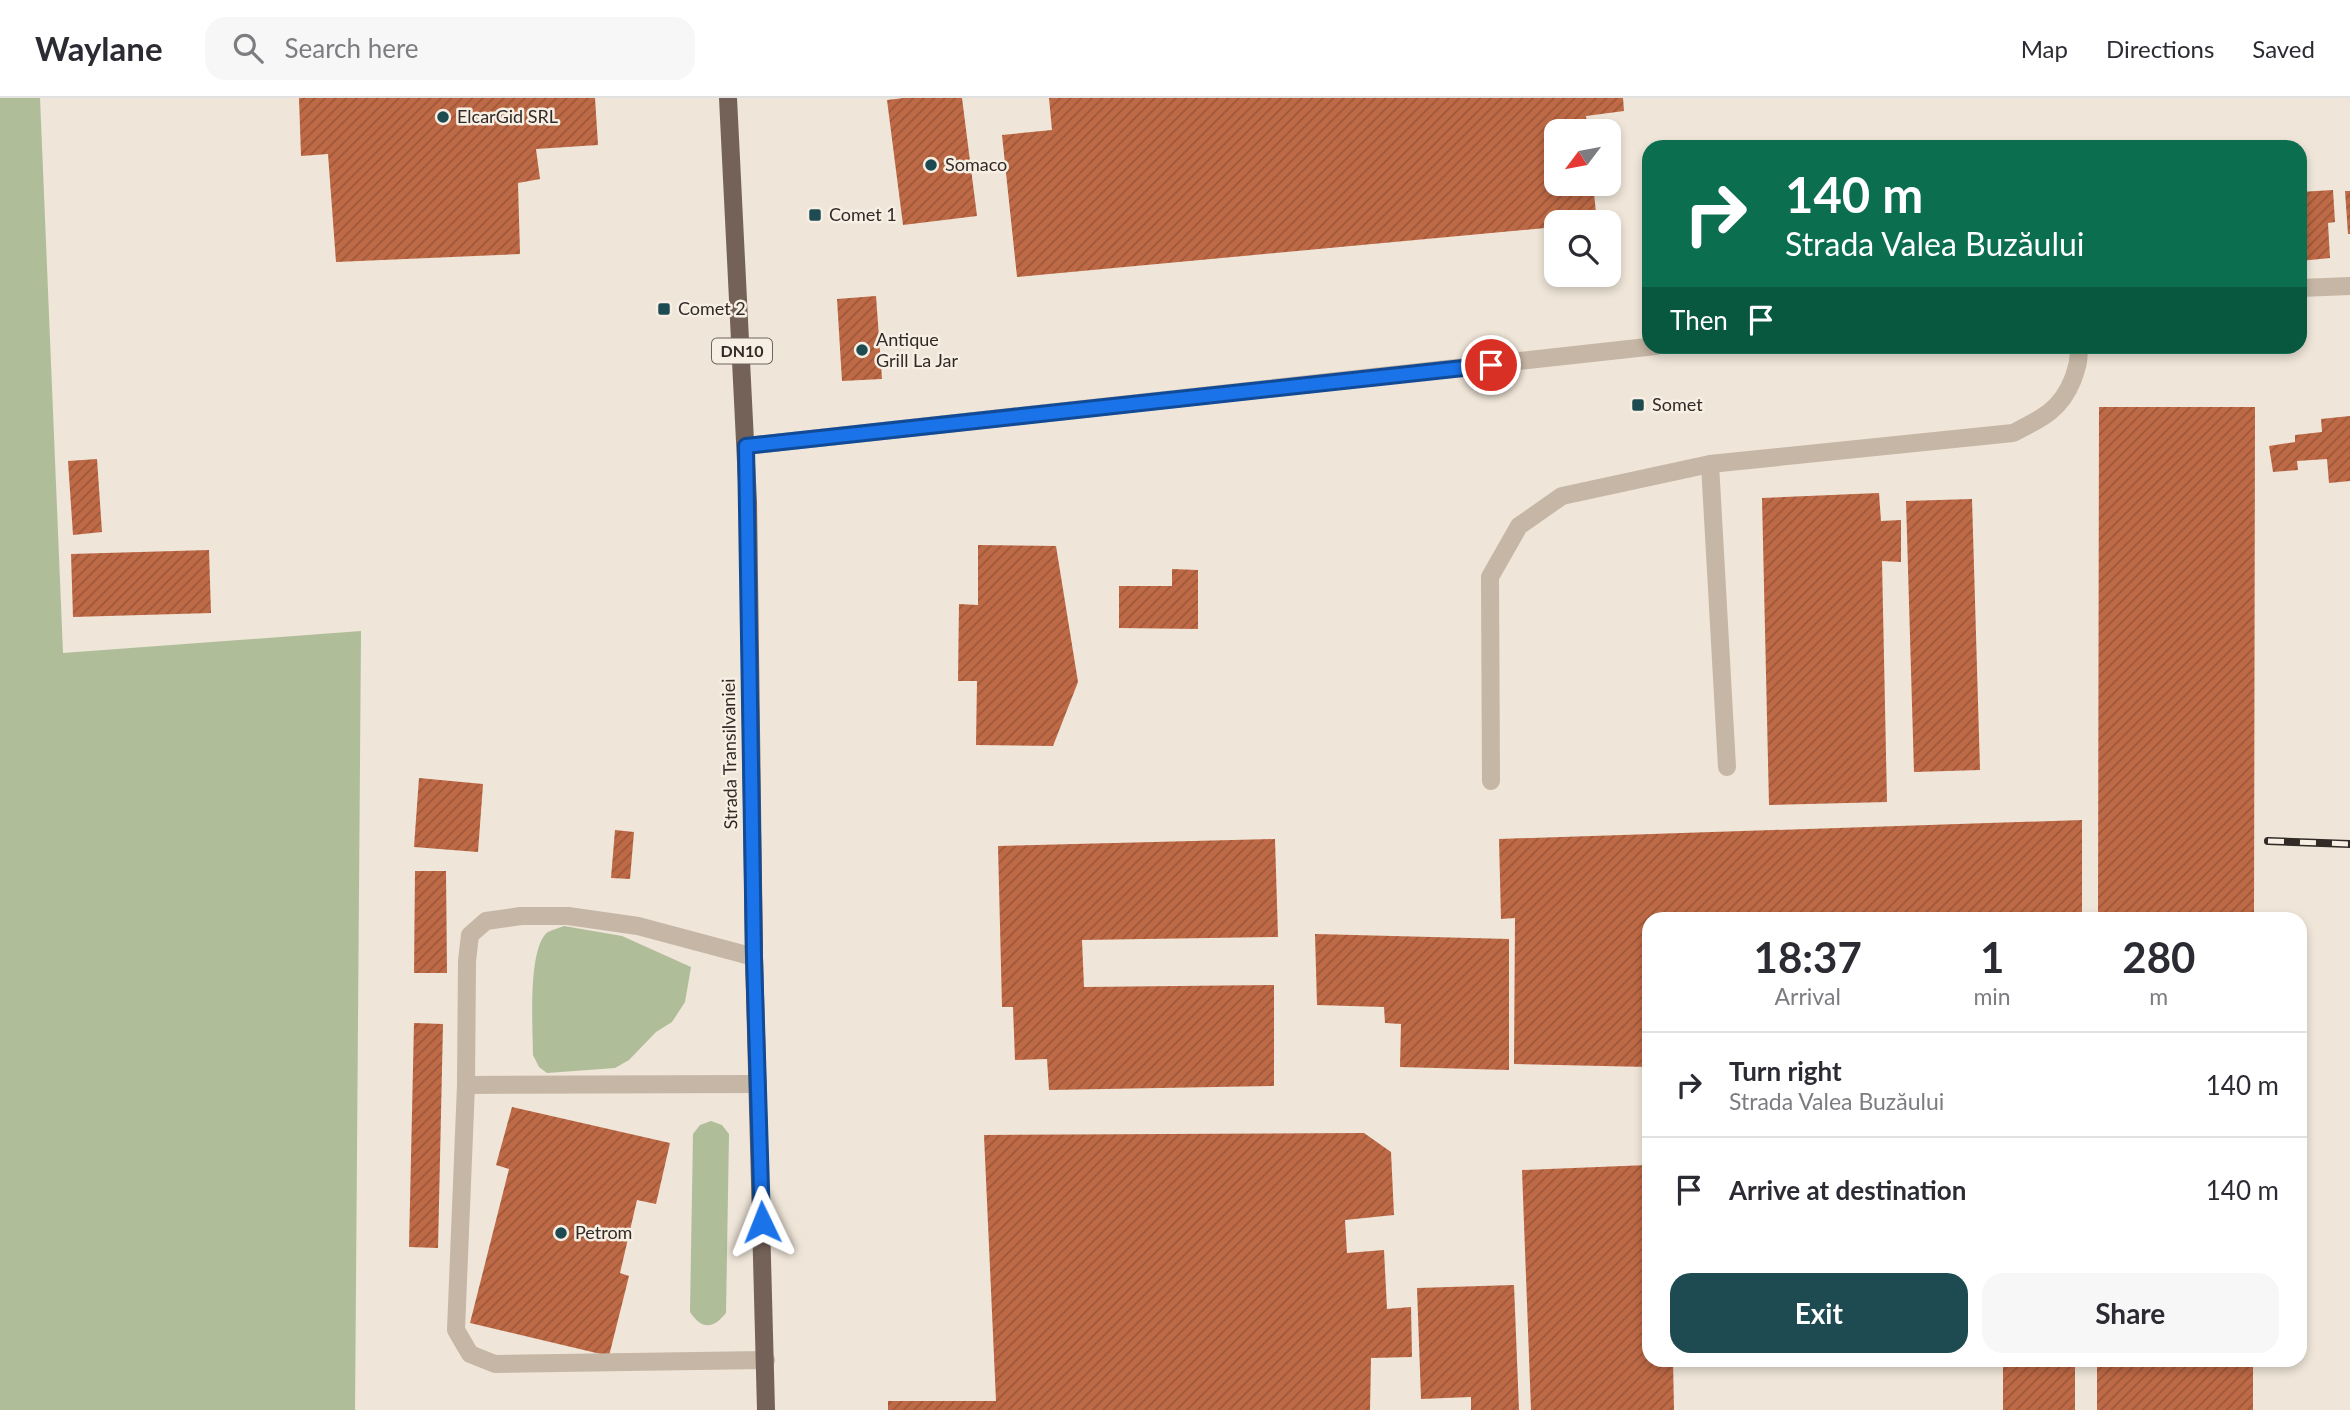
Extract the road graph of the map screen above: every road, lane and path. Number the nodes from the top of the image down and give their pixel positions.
1 (728, 98) edge
2 (2350, 286) edge
3 (2307, 288) edge
4 (1642, 348) edge
5 (2079, 354) edge
6 (746, 446) junction
7 (1710, 464) junction
8 (1727, 767) dead end
9 (1490, 781) dead end
10 (754, 957) junction
11 (758, 1084) junction
12 (466, 1085) junction
13 (766, 1360) junction
14 (766, 1410) edge

1 - 6 main road, Strada Transilvaniei / DN10
2 - 3 street
4 - 6 street
5 - 7 street
6 - 10 main road, Strada Transilvaniei / DN10
7 - 8 street
7 - 9 street
10 - 11 main road, Strada Transilvaniei / DN10
10 - 12 street
11 - 12 street
11 - 13 main road, Strada Transilvaniei / DN10
12 - 13 street
13 - 14 main road, Strada Transilvaniei / DN10

